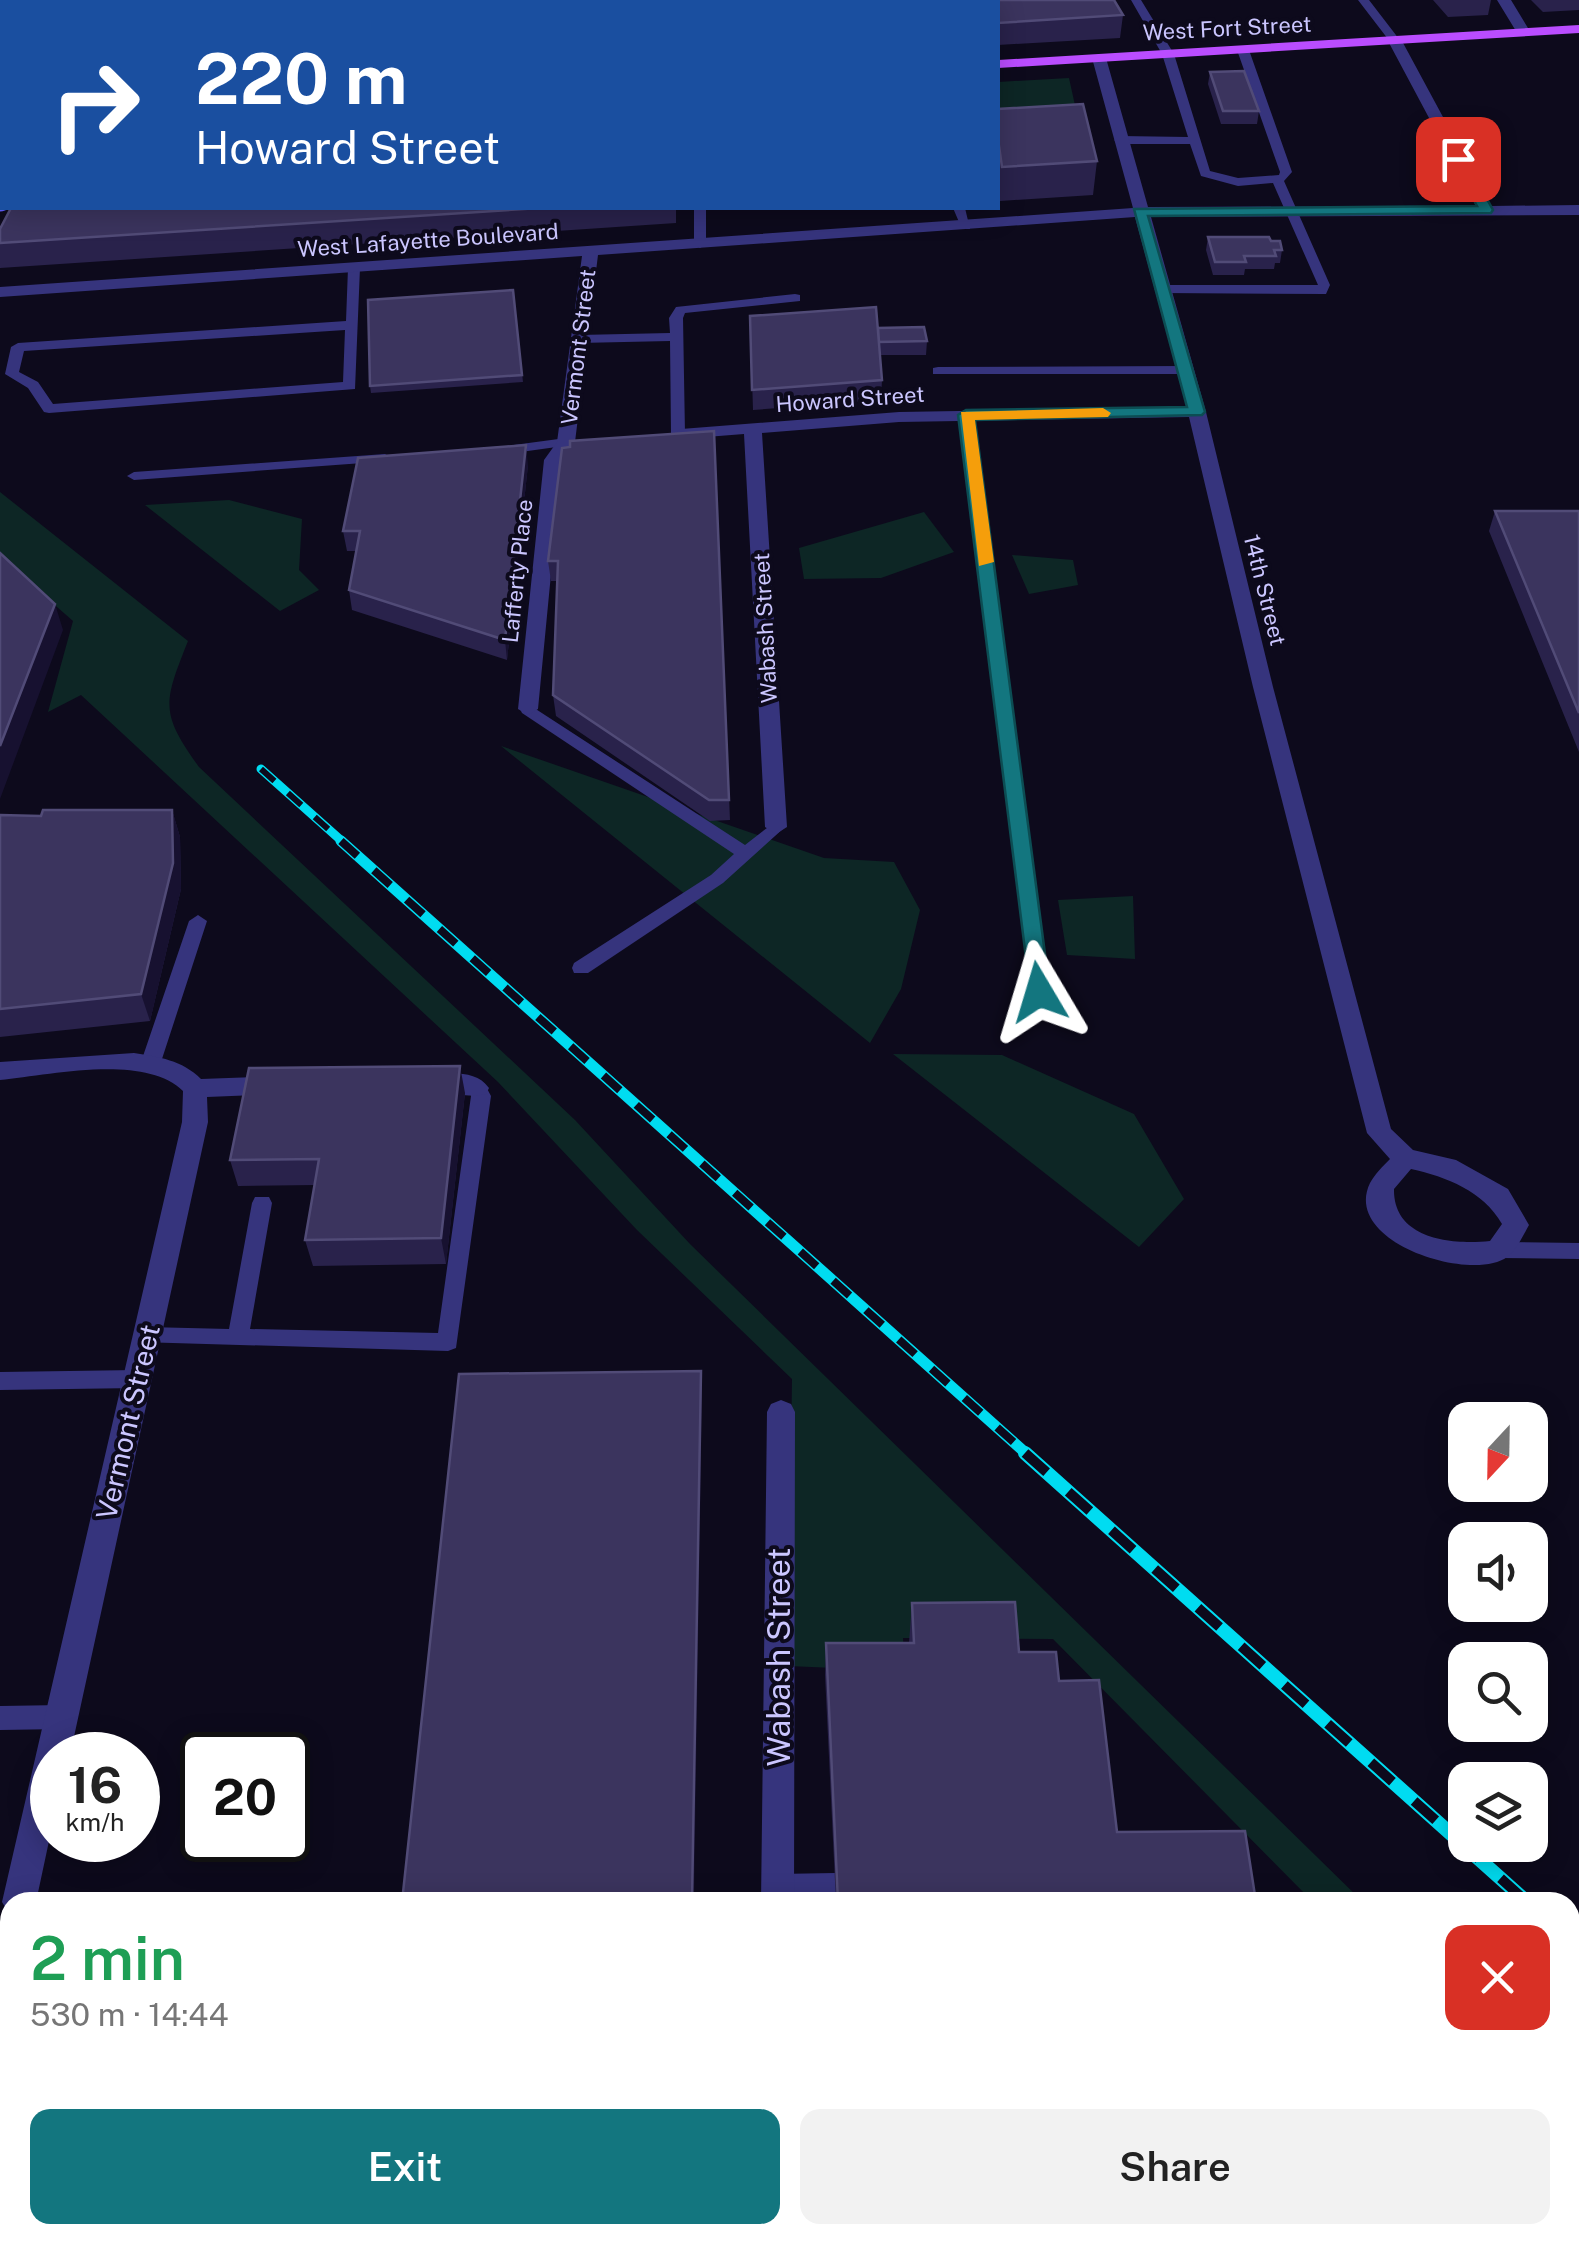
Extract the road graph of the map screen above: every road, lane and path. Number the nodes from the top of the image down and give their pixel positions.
1 (1136, 0) edge
2 (1364, 0) edge
3 (1504, 0) edge
4 (1579, 29) edge
5 (1524, 33) junction
6 (1394, 40) junction
7 (1243, 50) junction
8 (1168, 54) junction
9 (1099, 58) junction
10 (1000, 64) edge
11 (1120, 140) junction
12 (1196, 141) junction
13 (1277, 179) junction
14 (700, 210) edge
15 (960, 210) edge
16 (1486, 210) junction
17 (1579, 210) edge
18 (1139, 212) junction
19 (1291, 212) junction
20 (966, 226) junction
21 (700, 244) junction
22 (590, 252) junction
23 (354, 268) junction
24 (1161, 289) junction
25 (0, 292) edge
26 (795, 298) dead end
27 (353, 326) junction
28 (676, 338) junction
29 (579, 339) junction
30 (1185, 370) junction
31 (938, 371) dead end
32 (1197, 412) junction
33 (966, 415) junction
34 (753, 429) junction
35 (669, 435) joint
36 (576, 442) junction
37 (478, 452) edge
38 (404, 457) edge
39 (134, 476) dead end
40 (528, 709) joint
41 (776, 827) joint
42 (746, 854) junction
43 (198, 921) dead end
44 (581, 968) dead end
45 (1039, 992) dead end
46 (151, 1062) junction
47 (0, 1071) edge
48 (300, 1084) edge
49 (411, 1084) edge
50 (195, 1088) junction
51 (477, 1088) joint
52 (1405, 1158) junction
53 (262, 1204) dead end
54 (1498, 1250) junction
55 (1579, 1251) edge
56 (147, 1336) junction
57 (238, 1338) junction
58 (138, 1379) junction
59 (0, 1381) edge
60 (781, 1412) dead end
61 (0, 1718) edge
62 (62, 1718) junction
63 (59, 1732) edge
64 (30, 1858) edge
65 (835, 1886) edge
66 (22, 1892) edge
67 (777, 1892) edge
68 (796, 1892) edge

1 - 8 lane
2 - 6 lane
3 - 5 street
4 - 5 main road, West Fort Street
5 - 6 main road, West Fort Street
6 - 7 main road, West Fort Street
6 - 16 street
7 - 8 main road, West Fort Street
7 - 13 lane
8 - 9 main road, West Fort Street
8 - 12 lane
9 - 10 main road, West Fort Street
9 - 11 street, 14th Street
11 - 12 lane
11 - 18 street, 14th Street
12 - 13 lane
13 - 19 lane
14 - 21 lane
15 - 20 lane
16 - 17 street, West Lafayette Boulevard
16 - 19 street, West Lafayette Boulevard
18 - 19 street, West Lafayette Boulevard
18 - 20 street, West Lafayette Boulevard
18 - 24 street, 14th Street
19 - 24 lane
20 - 21 street, West Lafayette Boulevard
21 - 22 street, West Lafayette Boulevard
22 - 23 street, West Lafayette Boulevard
22 - 29 street, Vermont Street
23 - 25 street, West Lafayette Boulevard
23 - 27 lane
24 - 30 street, 14th Street
26 - 28 lane
27 - 27 lane
28 - 29 lane
28 - 35 lane
29 - 36 street, Vermont Street
30 - 31 lane
30 - 32 street, 14th Street
32 - 33 street, Howard Street
32 - 52 street, 14th Street
33 - 34 street, Howard Street
33 - 45 lane
34 - 35 street, Howard Street
34 - 41 street, Wabash Street
36 - 37 lane
36 - 40 street, Lafferty Place
38 - 39 lane
40 - 42 lane
41 - 42 lane
42 - 44 lane
43 - 46 lane
46 - 47 street
46 - 50 street
48 - 50 street
49 - 51 street
50 - 56 street, Vermont Street
51 - 57 lane
52 - 54 street
52 - 54 street
53 - 57 lane
54 - 55 lane
56 - 57 lane
56 - 58 street, Vermont Street
58 - 59 lane
58 - 62 street, Vermont Street
60 - 67 street, Wabash Street
61 - 62 lane
62 - 63 street, Vermont Street
64 - 66 street, Vermont Street
65 - 68 lane

